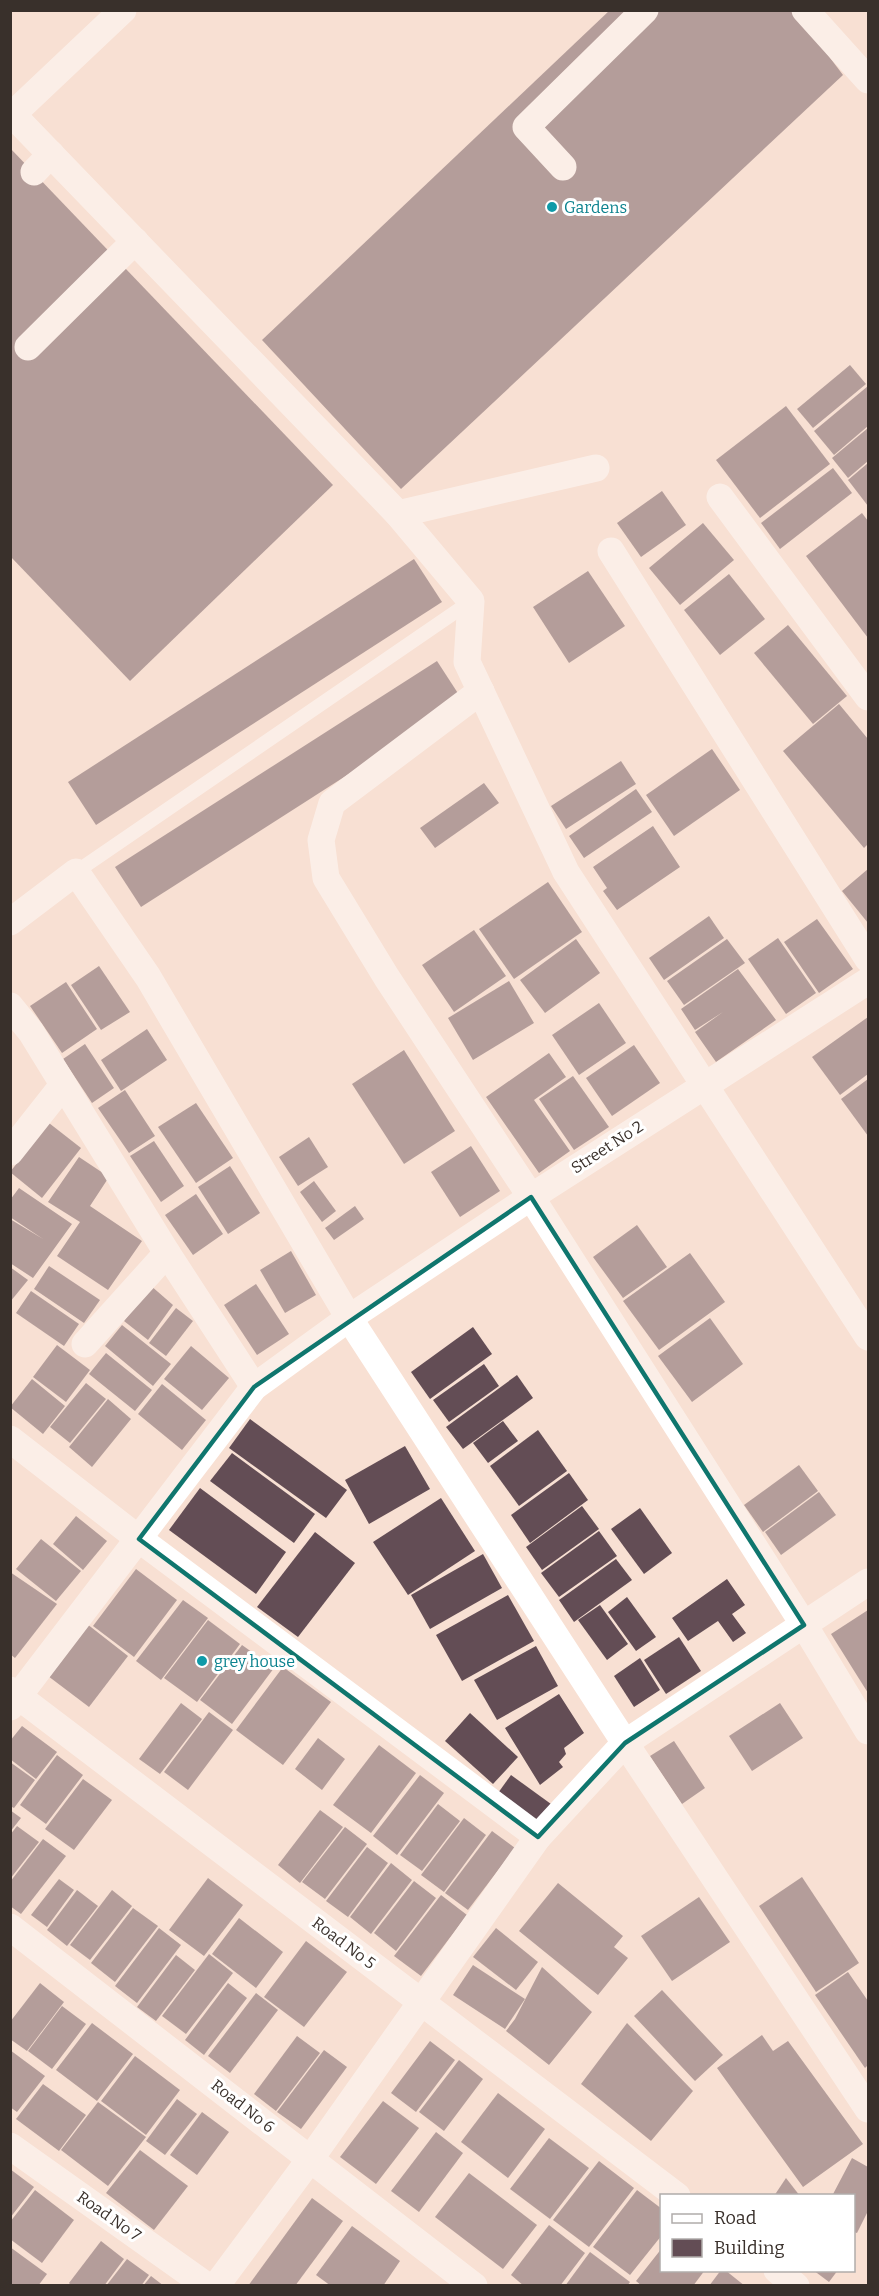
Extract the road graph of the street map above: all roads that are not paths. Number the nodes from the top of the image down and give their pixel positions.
1 (123, 10) edge
2 (645, 10) edge
3 (805, 10) edge
4 (868, 80) edge
5 (12, 113) edge
6 (563, 167) dead end
7 (135, 241) junction
8 (28, 347) dead end
9 (596, 468) dead end
10 (720, 497) dead end
11 (398, 514) junction
12 (611, 552) dead end
13 (471, 601) junction
14 (481, 691) junction
15 (868, 697) edge
16 (76, 872) junction
17 (10, 922) edge
18 (868, 959) edge
19 (868, 981) edge
20 (10, 1006) edge
21 (705, 1084) junction
22 (63, 1085) junction
23 (10, 1152) edge
24 (531, 1197) junction
25 (167, 1253) junction
26 (349, 1318) junction
27 (868, 1336) edge
28 (85, 1344) dead end
29 (254, 1387) junction
30 (10, 1439) edge
31 (139, 1539) junction
32 (868, 1582) edge
33 (804, 1625) junction
34 (13, 1698) edge
35 (868, 1731) edge
36 (625, 1743) junction
37 (538, 1837) junction
38 (10, 1927) edge
39 (421, 2001) junction
40 (868, 2109) edge
41 (10, 2146) edge
42 (311, 2158) junction
43 (674, 2194) edge
44 (778, 2272) edge
45 (207, 2286) edge
46 (216, 2286) edge
47 (474, 2286) edge
48 (796, 2286) edge

1 - 5 street
2 - 6 street
3 - 4 street
5 - 7 street
7 - 8 street
7 - 11 street
9 - 11 street
10 - 15 street
11 - 13 street
12 - 18 street
13 - 14 street
13 - 16 lane
14 - 21 street
14 - 24 street
16 - 17 street
16 - 26 street
19 - 21 street, Street No 2
20 - 22 street
21 - 24 street, Street No 2
21 - 27 street
22 - 23 street
22 - 25 street
24 - 26 street, Street No 2
24 - 33 street
25 - 28 street
25 - 29 street
26 - 29 street, Street No 2
26 - 36 street
29 - 31 street, Street No 2
30 - 31 street
31 - 34 street, Street No 2
31 - 37 street
32 - 33 street
33 - 35 street
33 - 36 street
34 - 39 street, Road No 5
36 - 37 street
36 - 40 street
37 - 39 street
38 - 42 street, Road No 6
39 - 42 street
39 - 43 street, Road No 5
41 - 45 street, Road No 7
42 - 46 street
42 - 47 street, Road No 6
44 - 48 street

